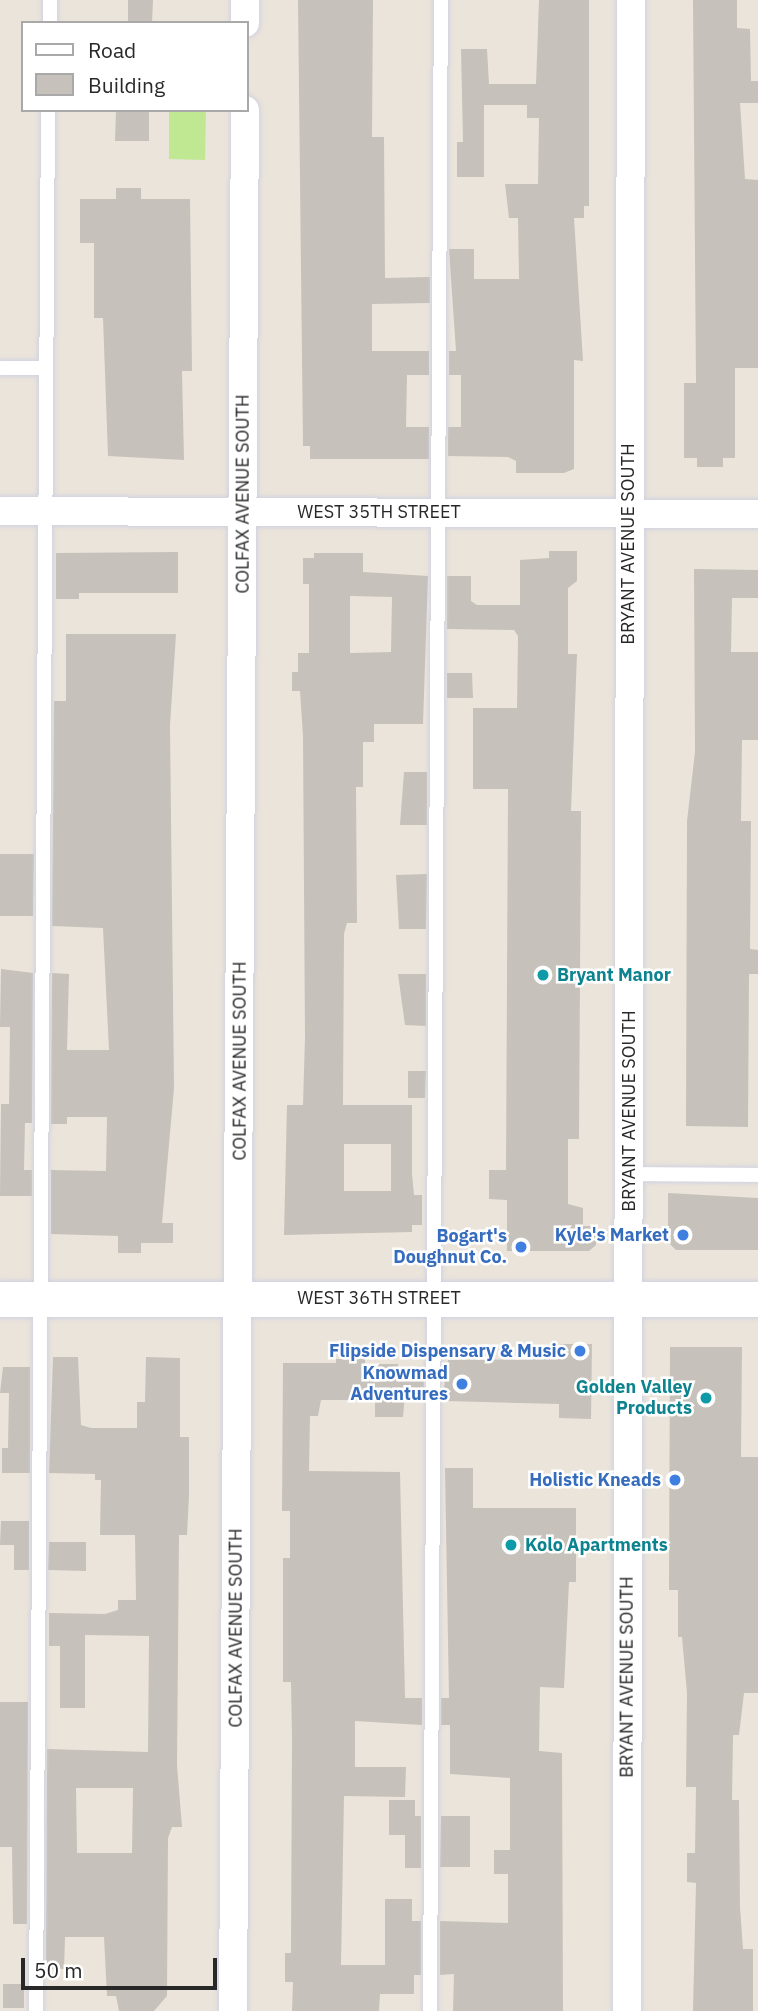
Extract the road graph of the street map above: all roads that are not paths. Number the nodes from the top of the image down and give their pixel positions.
1 (50, 0) edge
2 (245, 0) edge
3 (441, 0) edge
4 (631, 0) edge
5 (50, 21) edge
6 (245, 21) edge
7 (48, 112) edge
8 (245, 112) edge
9 (0, 368) edge
10 (46, 368) junction
11 (0, 511) edge
12 (46, 512) junction
13 (243, 512) junction
14 (439, 512) junction
15 (628, 513) junction
16 (758, 514) edge
17 (629, 1174) junction
18 (758, 1174) edge
19 (434, 1297) junction
20 (40, 1298) junction
21 (0, 1299) edge
22 (239, 1299) junction
23 (628, 1299) junction
24 (758, 1299) edge
25 (36, 2011) edge
26 (233, 2011) edge
27 (430, 2011) edge
28 (627, 2011) edge

1 - 5 lane
2 - 6 street
3 - 14 lane
4 - 15 street, BRYANT AVENUE SOUTH
7 - 10 lane
8 - 13 street, COLFAX AVENUE SOUTH
9 - 10 lane
10 - 12 lane
11 - 12 street, WEST 35TH STREET
12 - 13 street, WEST 35TH STREET
12 - 20 lane
13 - 14 street, WEST 35TH STREET
13 - 22 street, COLFAX AVENUE SOUTH
14 - 15 street, WEST 35TH STREET
14 - 19 lane
15 - 16 street, WEST 35TH STREET
15 - 17 street, BRYANT AVENUE SOUTH
17 - 18 lane
17 - 23 street, BRYANT AVENUE SOUTH
19 - 22 street, WEST 36TH STREET
19 - 23 street, WEST 36TH STREET
19 - 27 lane
20 - 21 street, WEST 36TH STREET
20 - 22 street, WEST 36TH STREET
20 - 25 lane
22 - 26 street, COLFAX AVENUE SOUTH
23 - 24 street, WEST 36TH STREET
23 - 28 street, BRYANT AVENUE SOUTH

